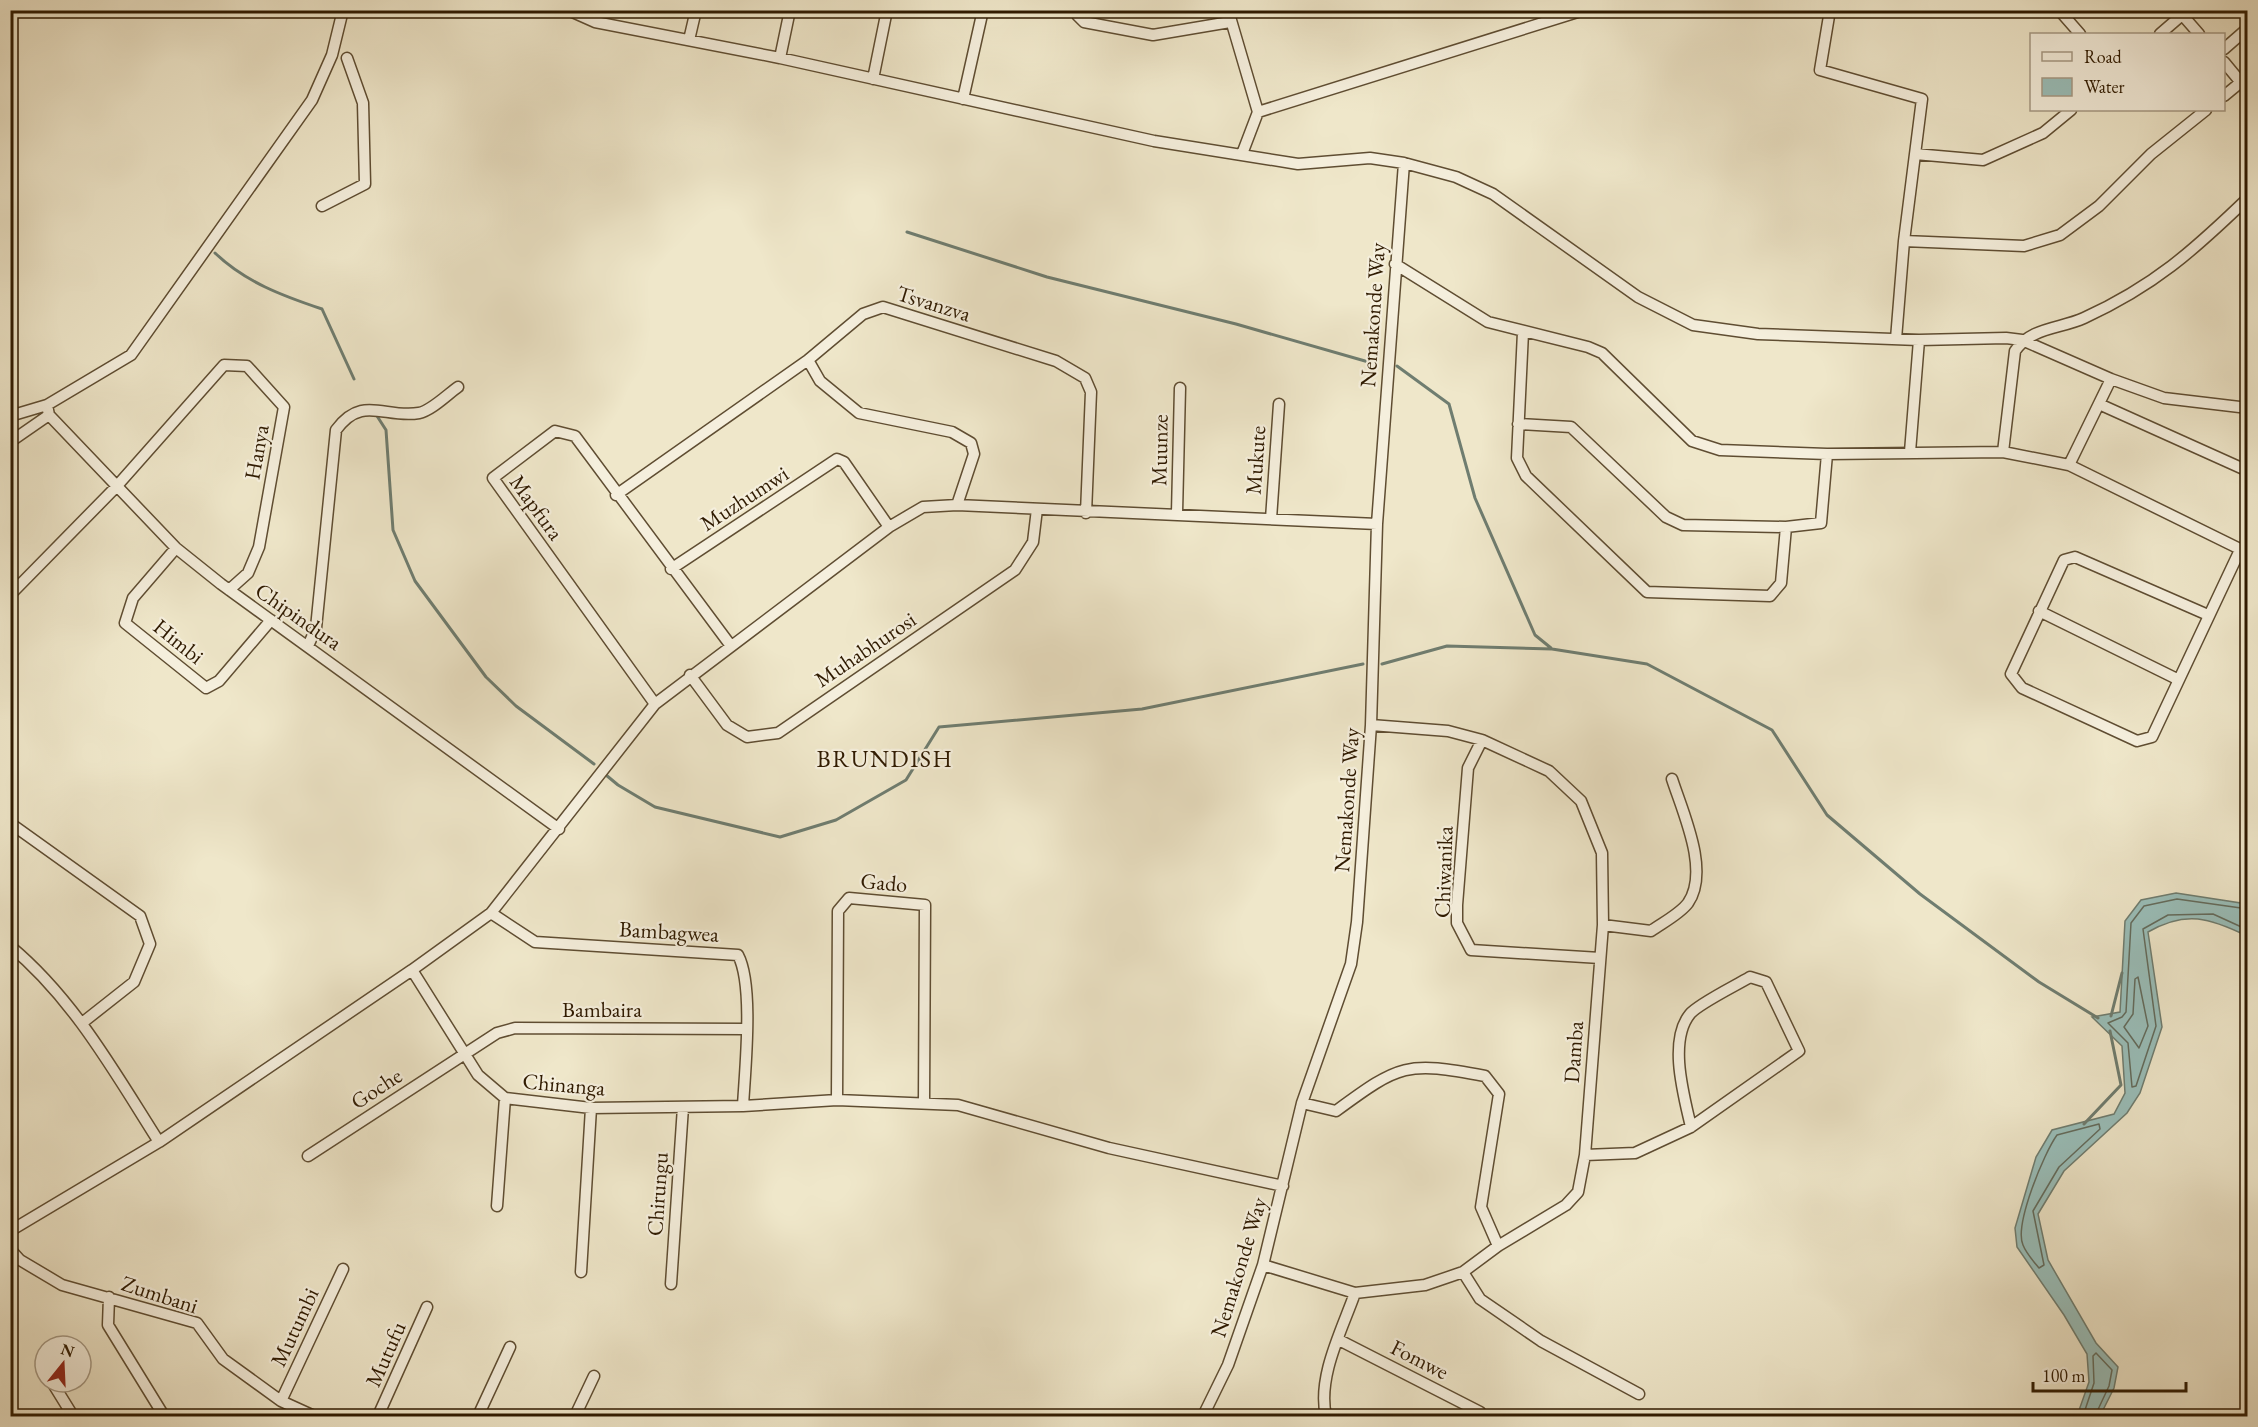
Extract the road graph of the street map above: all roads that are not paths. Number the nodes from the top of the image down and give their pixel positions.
1 (343, 10) edge
2 (568, 10) edge
3 (696, 10) edge
4 (790, 10) edge
5 (887, 10) edge
6 (983, 10) edge
7 (1077, 10) edge
8 (1584, 10) edge
9 (1830, 10) edge
10 (2059, 10) edge
11 (2180, 13) edge
12 (596, 16) edge
13 (1229, 16) edge
14 (2247, 28) edge
15 (2079, 33) edge
16 (2161, 33) edge
17 (2198, 33) edge
18 (689, 40) junction
19 (2225, 48) edge
20 (347, 58) dead end
21 (780, 58) junction
22 (2225, 64) edge
23 (873, 79) junction
24 (2244, 86) edge
25 (2225, 95) edge
26 (963, 99) junction
27 (2071, 111) edge
28 (2205, 111) edge
29 (1258, 112) junction
30 (1242, 154) junction
31 (1915, 154) junction
32 (1404, 163) junction
33 (2247, 198) edge
34 (322, 206) dead end
35 (1904, 241) junction
36 (1395, 264) junction
37 (1522, 332) junction
38 (1896, 339) junction
39 (1919, 340) junction
40 (2022, 340) junction
41 (808, 360) junction
42 (2111, 380) junction
43 (459, 387) dead end
44 (1180, 388) dead end
45 (1279, 404) dead end
46 (2099, 404) junction
47 (2247, 408) edge
48 (48, 410) junction
49 (10, 416) edge
50 (1518, 424) junction
51 (10, 442) edge
52 (1910, 452) junction
53 (2003, 452) junction
54 (1827, 454) junction
55 (2069, 465) junction
56 (2247, 471) edge
57 (116, 487) junction
58 (616, 495) junction
59 (957, 505) junction
60 (1037, 509) junction
61 (1086, 513) junction
62 (1177, 513) junction
63 (1270, 519) junction
64 (1377, 524) junction
65 (889, 527) junction
66 (1786, 527) junction
67 (177, 548) junction
68 (2244, 551) edge
69 (671, 569) junction
70 (228, 590) junction
71 (10, 595) edge
72 (2039, 611) junction
73 (2208, 615) junction
74 (271, 620) junction
75 (308, 646) junction
76 (730, 646) junction
77 (690, 675) junction
78 (2177, 679) junction
79 (655, 704) junction
80 (1371, 725) junction
81 (1482, 740) junction
82 (1672, 779) dead end
83 (10, 823) edge
84 (559, 828) junction
85 (491, 913) junction
86 (1603, 925) junction
87 (10, 946) edge
88 (1600, 958) junction
89 (412, 970) junction
90 (82, 1023) junction
91 (746, 1029) junction
92 (465, 1053) junction
93 (505, 1098) junction
94 (837, 1100) junction
95 (924, 1103) junction
96 (1302, 1103) junction
97 (743, 1106) junction
98 (683, 1107) junction
99 (591, 1108) junction
100 (1691, 1127) junction
101 (159, 1142) junction
102 (1585, 1155) junction
103 (308, 1156) dead end
104 (1283, 1186) junction
105 (497, 1206) dead end
106 (10, 1231) edge
107 (1498, 1246) junction
108 (10, 1250) edge
109 (1263, 1265) junction
110 (343, 1269) dead end
111 (581, 1272) dead end
112 (1463, 1272) junction
113 (671, 1284) dead end
114 (1355, 1293) junction
115 (109, 1297) junction
116 (428, 1306) dead end
117 (1339, 1340) junction
118 (510, 1347) dead end
119 (594, 1376) dead end
120 (59, 1394) edge
121 (1638, 1394) dead end
122 (281, 1401) junction
123 (73, 1416) edge
124 (164, 1416) edge
125 (314, 1416) edge
126 (378, 1416) edge
127 (478, 1416) edge
128 (575, 1416) edge
129 (1203, 1416) edge
130 (1326, 1416) edge
131 (1480, 1416) edge

1 - 48 street
2 - 12 street
3 - 18 street
4 - 21 street
5 - 23 street
6 - 26 street
7 - 13 street
8 - 29 street
9 - 31 street
10 - 15 street
11 - 16 street
11 - 17 street
12 - 18 street
13 - 29 street
14 - 19 street
18 - 21 street
20 - 34 street
21 - 23 street
22 - 24 street
23 - 26 street
24 - 25 street
26 - 30 street
27 - 31 street
28 - 35 street
29 - 30 street
30 - 32 street
31 - 35 street
32 - 36 street, Nemakonde Way
32 - 38 street
33 - 40 street
35 - 38 street
36 - 37 street
36 - 64 street, Nemakonde Way
37 - 50 street
37 - 54 street
38 - 39 street
39 - 40 street
39 - 52 street
40 - 42 street
40 - 53 street
41 - 58 street, Tsvanzva
41 - 59 street
41 - 61 street, Tsvanzva
42 - 46 street
42 - 47 street
43 - 75 street
44 - 62 street, Muunze
45 - 63 street, Mukute
46 - 55 street
46 - 56 street
48 - 49 street
48 - 51 street
48 - 57 street, Chipindura
50 - 66 street
50 - 66 street
52 - 53 street
52 - 54 street
53 - 55 street
54 - 66 street
55 - 68 street
57 - 67 street, Chipindura
57 - 70 street, Hanya
57 - 71 street
58 - 69 street, Mapfura
58 - 79 street, Mapfura
59 - 60 street
59 - 65 street
60 - 61 street
60 - 77 street, Muhabhurosi
61 - 62 street
62 - 63 street
63 - 64 street
64 - 80 street, Nemakonde Way
65 - 69 street, Muzhumwi
65 - 76 street
67 - 70 street, Chipindura
67 - 74 street, Himbi
68 - 73 street
69 - 76 street, Mapfura
70 - 74 street, Chipindura
72 - 73 street
72 - 78 street
72 - 78 street
73 - 78 street
74 - 75 street, Chipindura
75 - 84 street, Chipindura
76 - 77 street
77 - 79 street
79 - 84 street
80 - 81 street, Damba
80 - 96 street, Nemakonde Way
81 - 86 street, Damba
81 - 88 street, Chiwanika
82 - 86 street
83 - 90 street
84 - 85 street
85 - 89 street
85 - 91 street, Bambagwea
86 - 88 street, Damba
87 - 90 street
88 - 102 street, Damba
89 - 92 street, Chinanga
89 - 101 street
90 - 101 street
91 - 92 street, Bambaira
91 - 97 street, Bambagwea
92 - 93 street, Chinanga
92 - 103 street, Goche
93 - 99 street, Chinanga
93 - 105 street
94 - 95 street, Chinanga
94 - 95 street, Gado
94 - 97 street, Chinanga
95 - 104 street, Chinanga
96 - 104 street, Nemakonde Way
96 - 107 street
97 - 98 street, Chinanga
98 - 99 street, Chinanga
98 - 113 street, Chirungu
99 - 111 street
100 - 100 street
100 - 102 street
101 - 106 street
102 - 107 street, Damba
104 - 109 street, Nemakonde Way
107 - 112 street, Damba
108 - 115 street, Zumbani
109 - 114 street, Damba
109 - 129 street, Nemakonde Way
110 - 122 street, Mutumbi
112 - 114 street, Damba
112 - 121 street
114 - 117 street
115 - 122 street, Zumbani
115 - 124 street
116 - 126 street, Mutufu
117 - 130 street
117 - 131 street, Fomwe
118 - 127 street
119 - 128 street
120 - 123 street
122 - 125 street, Zumbani

